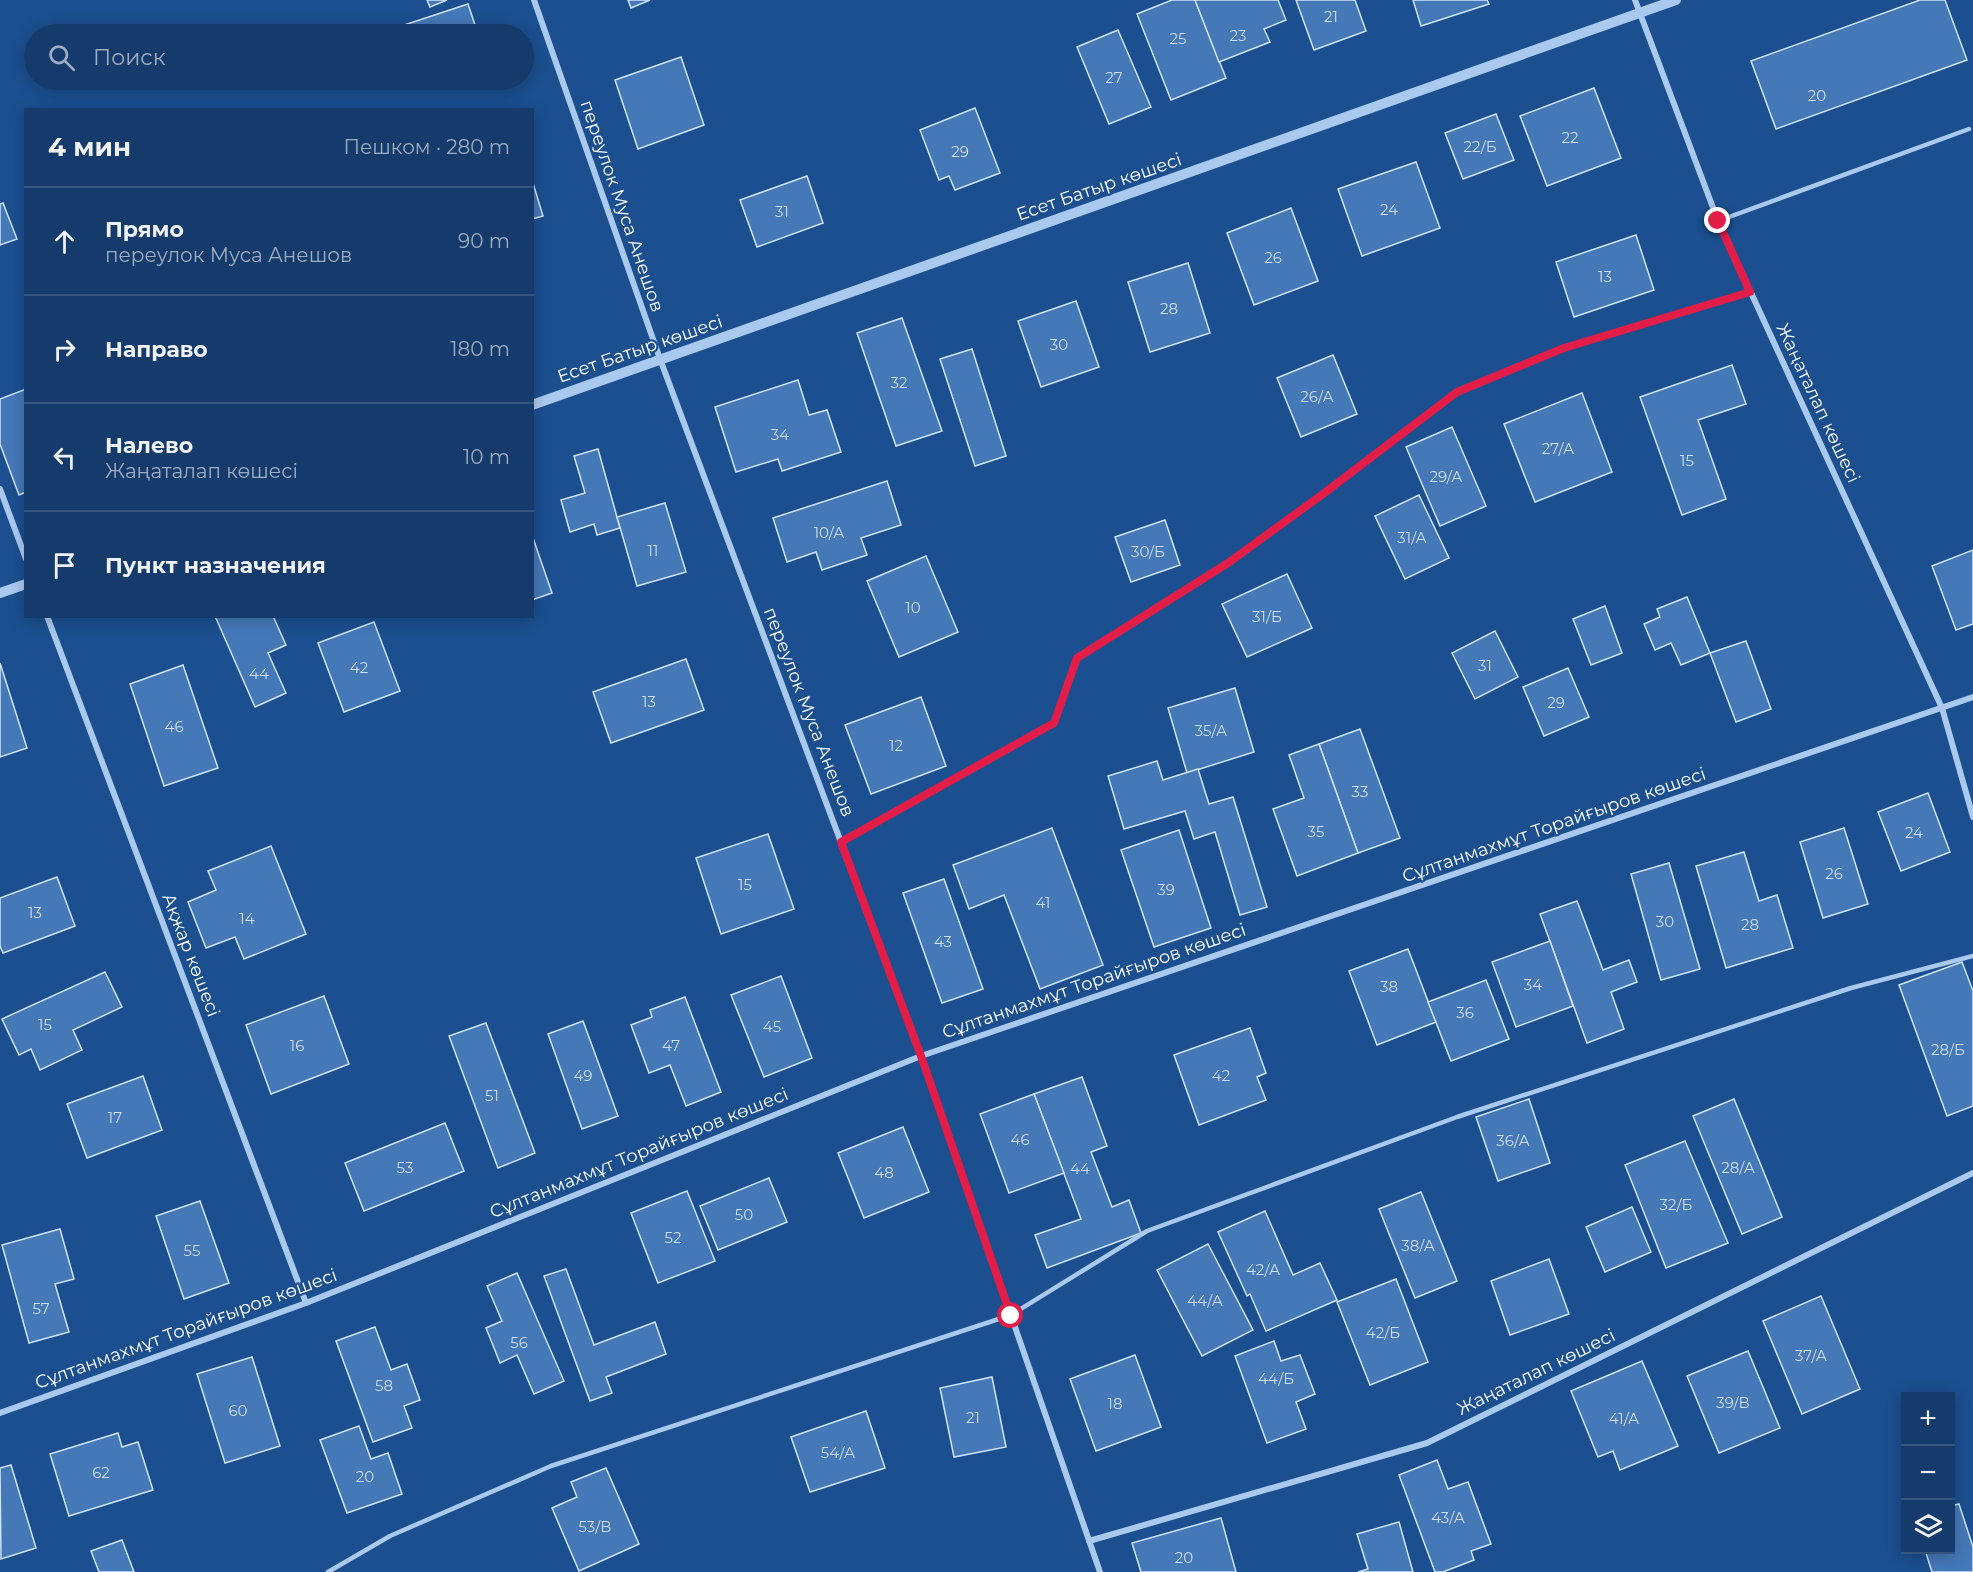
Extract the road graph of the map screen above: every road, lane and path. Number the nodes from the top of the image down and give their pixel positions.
1 (534, 0) edge
2 (1635, 0) edge
3 (1676, 0) edge
4 (1640, 13) junction
5 (1970, 129) dead end
6 (1718, 221) junction
7 (1750, 292) junction
8 (660, 359) junction
9 (534, 404) edge
10 (0, 489) edge
11 (24, 554) edge
12 (24, 585) edge
13 (0, 593) edge
14 (48, 618) edge
15 (1973, 697) edge
16 (1942, 708) junction
17 (1973, 817) edge
18 (841, 842) junction
19 (1973, 956) edge
20 (921, 1056) junction
21 (1973, 1173) edge
22 (306, 1304) junction
23 (1011, 1316) junction
24 (0, 1413) edge
25 (1089, 1541) junction
26 (328, 1572) edge
27 (1100, 1572) edge

1 - 8 street, переулок Муса Анешов
2 - 4 street, Жаңаталап көшесі
3 - 4 street, Есет Батыр көшесі
4 - 6 street, Жаңаталап көшесі
4 - 8 street, Есет Батыр көшесі
5 - 6 lane
6 - 7 street, Жаңаталап көшесі
7 - 16 street, Жаңаталап көшесі
7 - 18 lane
8 - 9 street, Есет Батыр көшесі
8 - 18 street, переулок Муса Анешов
10 - 11 street
12 - 13 street
14 - 22 street, Ақжар көшесі
15 - 16 street, Сұлтанмахмұт Торайғыров көшесі
16 - 17 street, Жаңаталап көшесі
16 - 20 street, Сұлтанмахмұт Торайғыров көшесі
18 - 20 street, переулок Муса Анешов
19 - 23 lane
20 - 22 street, Сұлтанмахмұт Торайғыров көшесі
20 - 23 street, переулок Муса Анешов
21 - 25 street, Жаңаталап көшесі
22 - 24 street, Сұлтанмахмұт Торайғыров көшесі
23 - 25 street, переулок Муса Анешов
23 - 26 lane
25 - 27 street, переулок Муса Анешов

